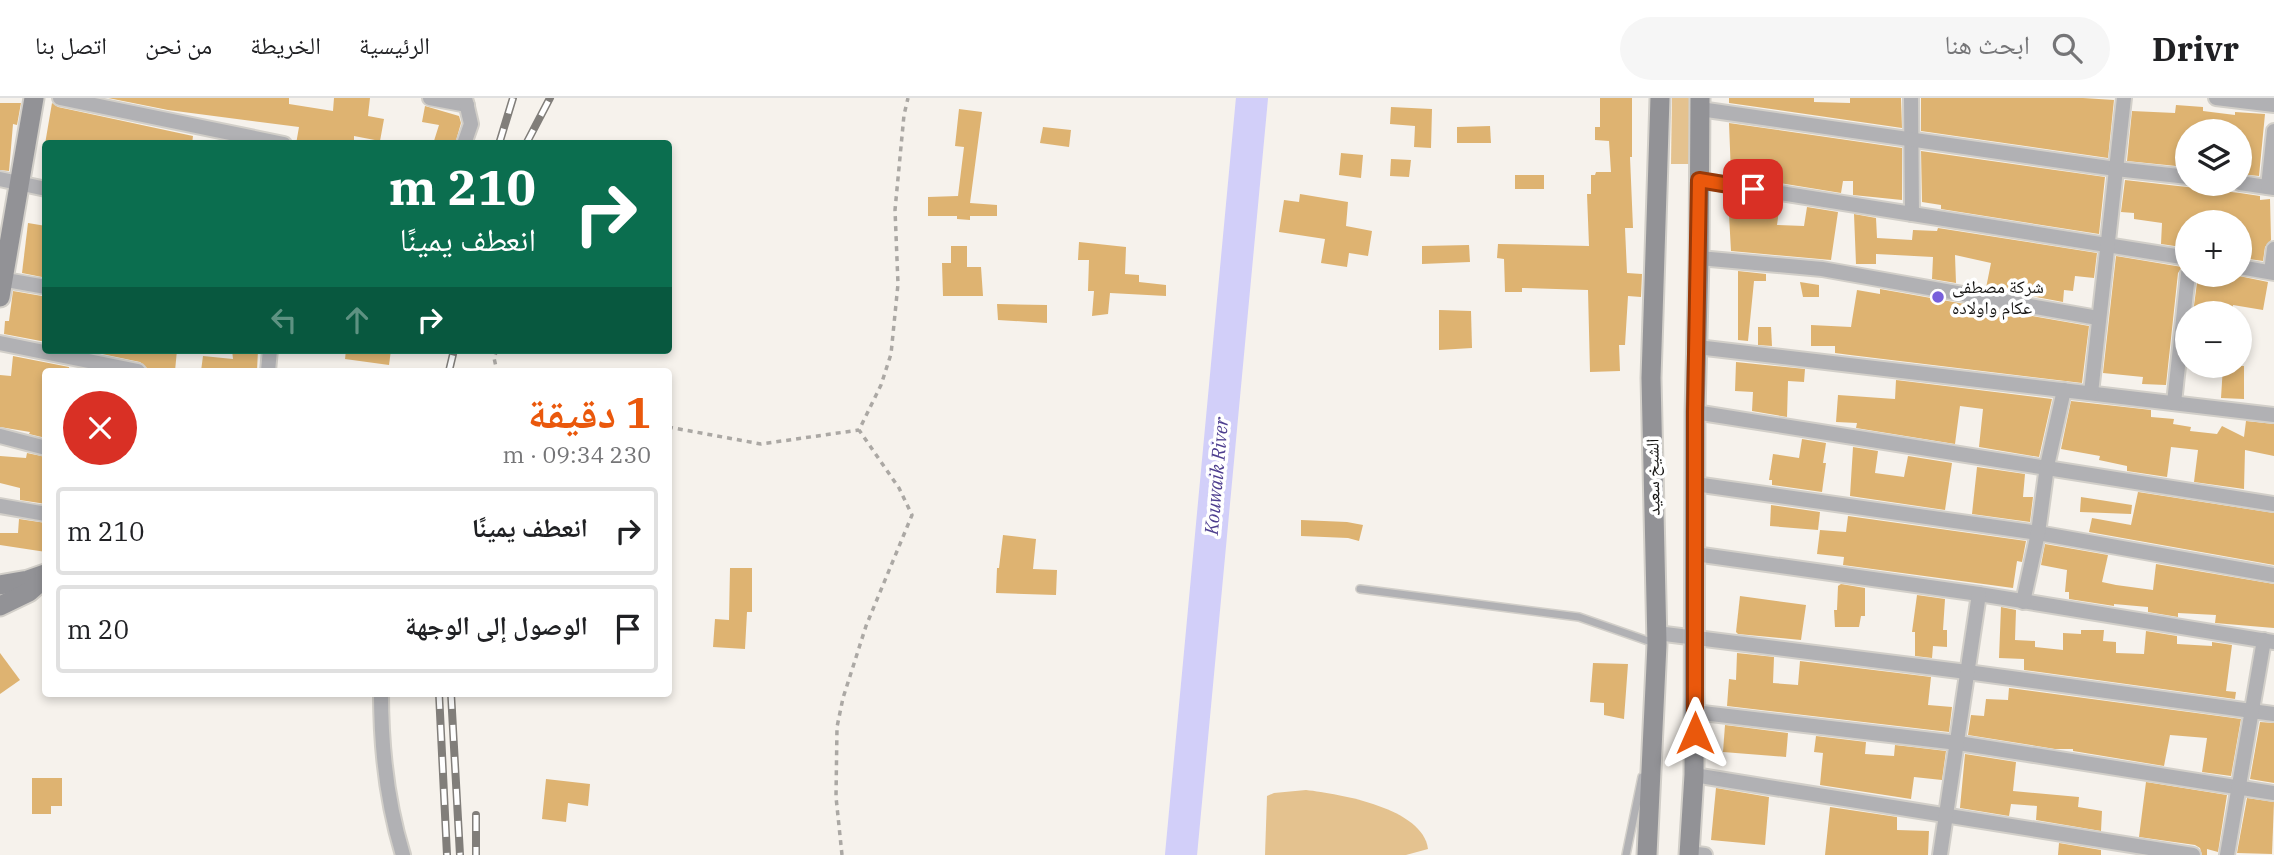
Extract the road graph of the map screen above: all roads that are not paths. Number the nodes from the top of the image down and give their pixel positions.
1 (34, 98) edge
2 (60, 98) edge
3 (430, 98) edge
4 (1660, 98) edge
5 (1911, 98) edge
6 (2124, 98) edge
7 (2216, 98) edge
8 (466, 102) edge
9 (1700, 104) edge
10 (2274, 105) edge
11 (2274, 131) edge
12 (265, 140) edge
13 (465, 140) edge
14 (1912, 140) junction
15 (2116, 169) junction
16 (2175, 176) edge
17 (0, 179) edge
18 (1699, 180) junction
19 (20, 183) junction
20 (2252, 185) edge
21 (42, 187) edge
22 (2271, 187) edge
23 (1912, 215) junction
24 (5, 244) edge
25 (2107, 245) junction
26 (2274, 249) edge
27 (2175, 256) edge
28 (1699, 258) junction
29 (2252, 269) edge
30 (2273, 272) edge
31 (1, 285) edge
32 (42, 287) edge
33 (2187, 287) edge
34 (2098, 318) junction
35 (0, 343) edge
36 (1697, 346) junction
37 (42, 352) edge
38 (54, 354) edge
39 (123, 368) edge
40 (2064, 390) junction
41 (2091, 393) junction
42 (2174, 403) junction
43 (1695, 412) junction
44 (2274, 415) edge
45 (0, 436) edge
46 (42, 447) edge
47 (2047, 466) junction
48 (1695, 484) junction
49 (2274, 504) edge
50 (0, 506) edge
51 (42, 513) edge
52 (2038, 533) junction
53 (1695, 554) junction
54 (2274, 575) edge
55 (42, 576) edge
56 (42, 579) edge
57 (0, 585) edge
58 (1360, 589) dead end
59 (1979, 594) junction
60 (2024, 602) junction
61 (0, 606) edge
62 (1696, 637) junction
63 (1657, 638) junction
64 (2269, 640) edge
65 (1967, 671) junction
66 (381, 697) edge
67 (2253, 711) junction
68 (1695, 712) junction
69 (2274, 714) edge
70 (1654, 719) junction
71 (1958, 743) junction
72 (1695, 775) junction
73 (2239, 788) junction
74 (2274, 793) edge
75 (1946, 815) junction
76 (1694, 854) edge
77 (403, 855) edge
78 (1626, 855) edge
79 (1647, 855) edge
80 (1940, 855) edge
81 (2193, 855) edge
82 (2227, 855) edge

1 - 19 main road
2 - 12 street
3 - 8 street
4 - 63 main road, الشيخ سعيد
5 - 14 street
6 - 15 street
7 - 10 street
8 - 13 street
9 - 14 street
9 - 18 main road
11 - 22 street
14 - 15 street
14 - 23 street
15 - 16 street
15 - 25 street
17 - 19 street
18 - 23 street
18 - 28 main road
19 - 21 street
19 - 24 main road
20 - 22 street
23 - 25 street
24 - 31 main road
25 - 27 street
25 - 34 street
26 - 30 street
28 - 34 street
28 - 36 main road
29 - 30 street
31 - 32 street
33 - 42 street
34 - 41 street
35 - 37 street
36 - 40 street
36 - 43 main road
38 - 39 street
40 - 41 street
40 - 47 street
41 - 42 street
42 - 44 street
43 - 47 street
43 - 48 main road
45 - 46 street
47 - 49 street
47 - 52 street
48 - 52 street
48 - 53 main road
50 - 51 street
52 - 54 street
52 - 60 street
53 - 59 street
53 - 62 main road
55 - 57 main road
56 - 61 main road
58 - 63 lane
59 - 60 street
59 - 65 street
60 - 64 street
62 - 63 street
62 - 65 street
62 - 68 main road
63 - 70 main road, الشيخ سعيد
64 - 67 street
65 - 67 street
65 - 71 street
66 - 77 street
67 - 69 street
67 - 73 street
68 - 71 street
68 - 72 main road
70 - 78 lane
70 - 79 main road, الشيخ سعيد
71 - 73 street
71 - 75 street
72 - 75 street
72 - 76 main road
73 - 74 street
73 - 82 street
75 - 80 street
75 - 81 street

